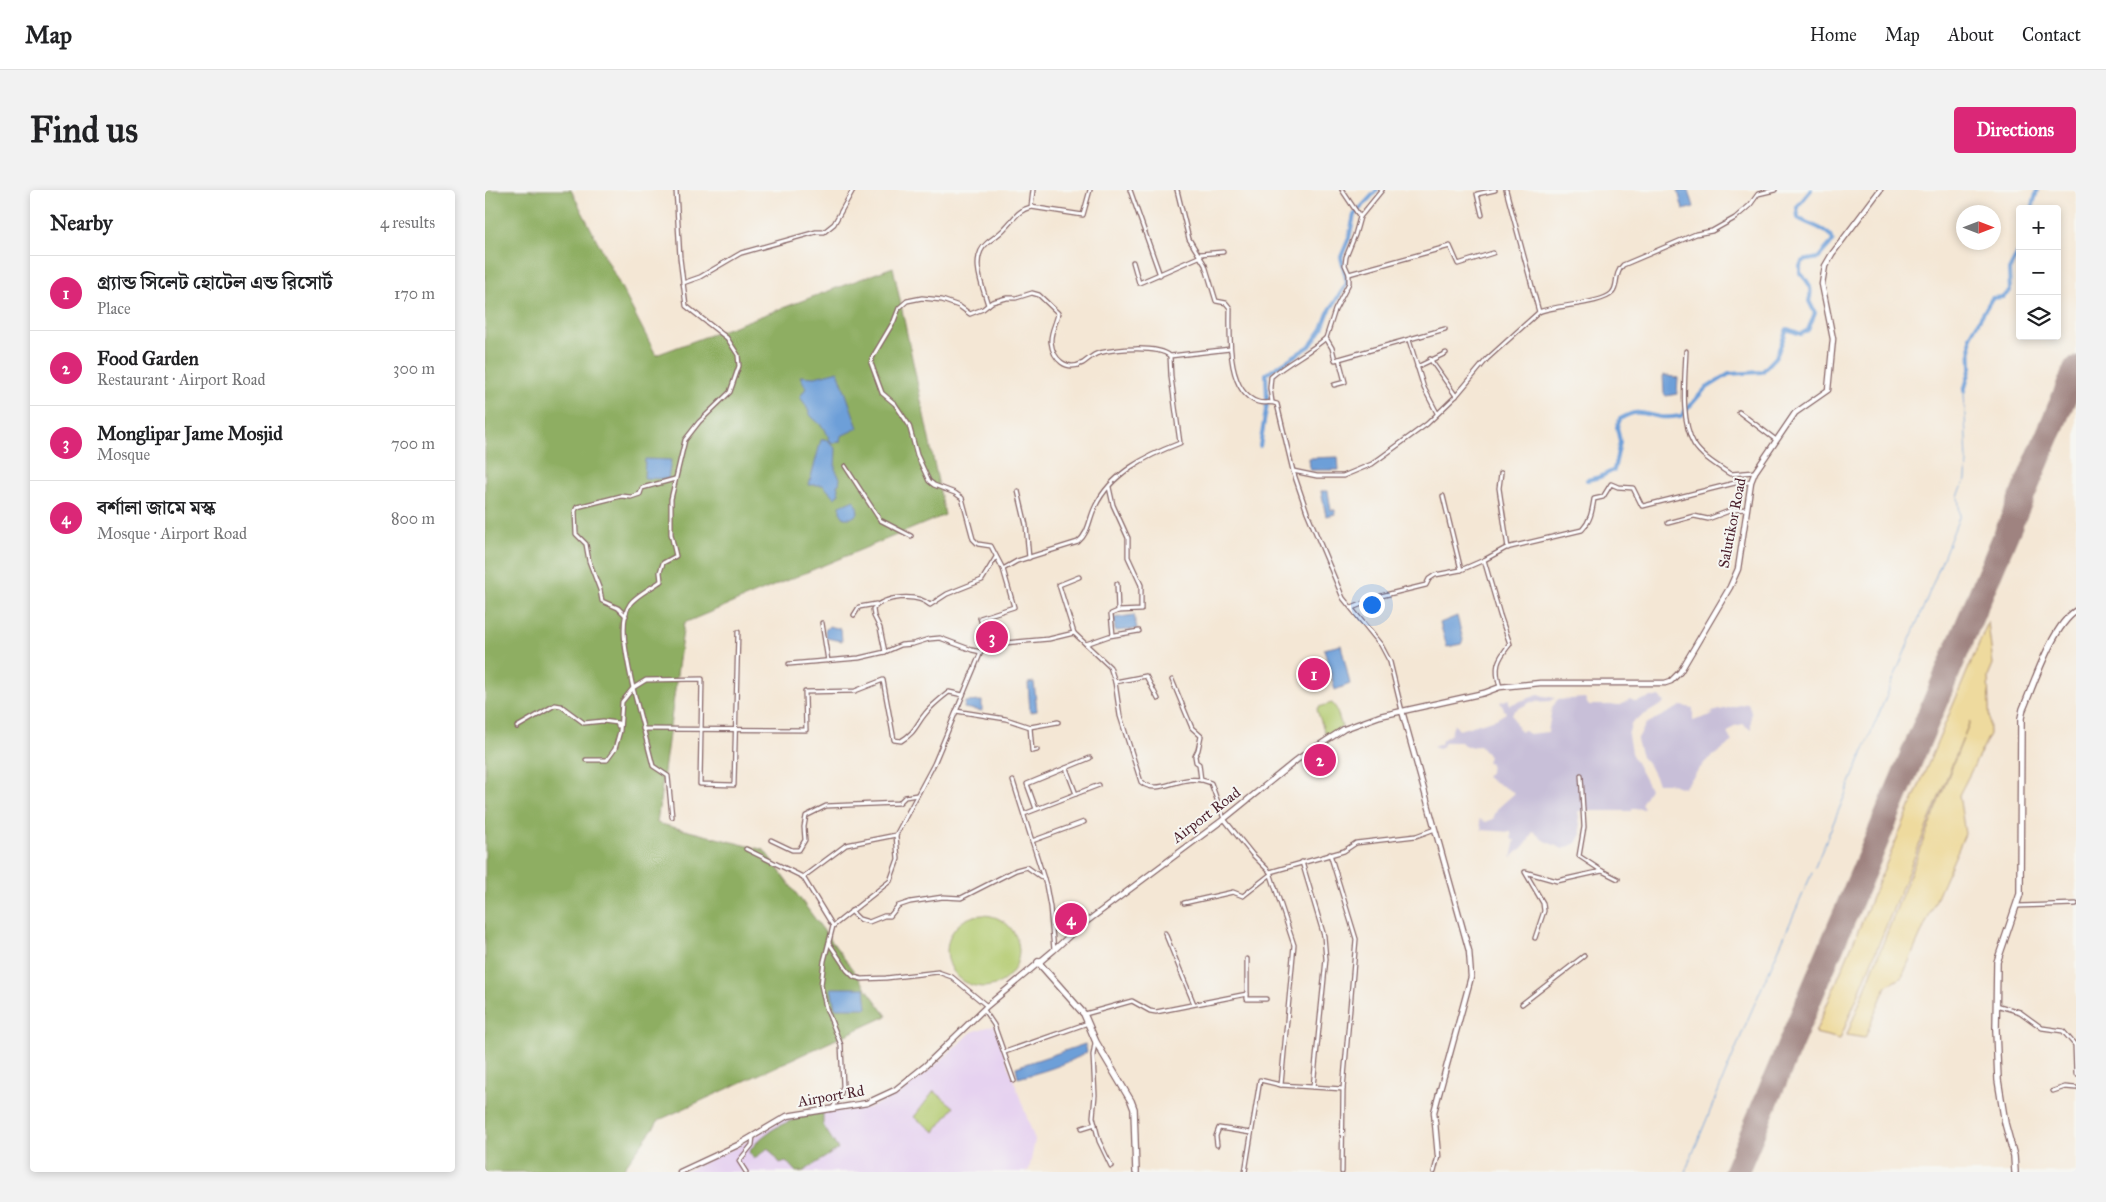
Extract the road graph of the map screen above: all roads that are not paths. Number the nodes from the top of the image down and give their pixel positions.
1 (676, 190) edge
2 (853, 190) edge
3 (1033, 190) edge
4 (1090, 190) edge
5 (1130, 190) edge
6 (1177, 190) edge
7 (1342, 190) edge
8 (1382, 190) edge
9 (1495, 190) edge
10 (1506, 190) edge
11 (1775, 190) edge
12 (1880, 190) edge
13 (1031, 207) junction
14 (1359, 215) junction
15 (1482, 215) dead end
16 (1223, 252) dead end
17 (1493, 253) dead end
18 (1200, 255) junction
19 (1133, 262) dead end
20 (1349, 274) junction
21 (1160, 275) junction
22 (683, 283) junction
23 (988, 305) junction
24 (1539, 312) junction
25 (1445, 329) dead end
26 (1326, 338) junction
27 (1409, 340) junction
28 (1231, 349) junction
29 (1686, 351) dead end
30 (1446, 353) dead end
31 (1170, 356) junction
32 (1339, 359) junction
33 (1430, 359) junction
34 (1417, 366) junction
35 (1334, 385) dead end
36 (1456, 396) junction
37 (1272, 402) junction
38 (1739, 412) dead end
39 (1437, 413) junction
40 (1776, 440) junction
41 (845, 466) dead end
42 (1293, 471) junction
43 (1755, 472) junction
44 (1501, 473) dead end
45 (675, 479) junction
46 (1751, 482) junction
47 (1109, 487) junction
48 (1018, 490) dead end
49 (1443, 496) dead end
50 (1747, 509) junction
51 (1668, 522) dead end
52 (911, 536) dead end
53 (1508, 548) junction
54 (997, 557) junction
55 (1029, 558) junction
56 (1484, 560) junction
57 (1003, 569) junction
58 (1461, 570) junction
59 (1079, 577) dead end
60 (1117, 584) dead end
61 (877, 604) junction
62 (1352, 608) junction
63 (2076, 610) edge
64 (1118, 611) junction
65 (626, 616) junction
66 (854, 616) dead end
67 (823, 624) dead end
68 (1139, 631) dead end
69 (738, 632) dead end
70 (1074, 633) junction
71 (1113, 635) junction
72 (1086, 644) junction
73 (990, 646) junction
74 (885, 652) junction
75 (981, 652) junction
76 (828, 661) junction
77 (789, 664) dead end
78 (1172, 680) dead end
79 (1115, 682) junction
80 (1500, 687) junction
81 (633, 688) junction
82 (963, 695) junction
83 (1158, 700) dead end
84 (956, 711) junction
85 (1402, 711) junction
86 (1058, 722) dead end
87 (517, 727) dead end
88 (1030, 728) junction
89 (643, 729) junction
90 (702, 730) junction
91 (736, 730) junction
92 (620, 731) junction
93 (1037, 750) dead end
94 (1090, 758) dead end
95 (586, 760) dead end
96 (1066, 768) junction
97 (1581, 774) dead end
98 (1201, 780) junction
99 (1013, 781) dead end
100 (1099, 785) dead end
101 (1075, 794) junction
102 (918, 795) junction
103 (1036, 810) junction
104 (1024, 814) junction
105 (672, 817) dead end
106 (1224, 819) junction
107 (1084, 822) dead end
108 (1435, 829) junction
109 (896, 835) junction
110 (771, 840) dead end
111 (1032, 840) junction
112 (746, 849) dead end
113 (1330, 854) junction
114 (1302, 862) junction
115 (1602, 871) junction
116 (1271, 873) junction
117 (803, 877) junction
118 (1044, 878) junction
119 (1618, 879) dead end
120 (1184, 903) dead end
121 (2076, 904) edge
122 (2017, 906) junction
123 (851, 911) junction
124 (833, 926) junction
125 (1165, 933) dead end
126 (1535, 938) dead end
127 (828, 942) junction
128 (1054, 950) junction
129 (1583, 956) dead end
130 (1247, 959) dead end
131 (1039, 962) junction
132 (1247, 994) junction
133 (1266, 999) dead end
134 (1194, 1004) junction
135 (1522, 1004) dead end
136 (1996, 1005) junction
137 (985, 1008) junction
138 (1084, 1014) junction
139 (1088, 1023) junction
140 (1096, 1042) junction
141 (1005, 1052) junction
142 (2076, 1074) edge
143 (1014, 1080) dead end
144 (1281, 1085) junction
145 (1313, 1087) junction
146 (2076, 1088) edge
147 (1343, 1089) junction
148 (2053, 1091) dead end
149 (832, 1110) junction
150 (1095, 1124) junction
151 (1082, 1128) dead end
152 (1251, 1133) junction
153 (753, 1136) junction
154 (1217, 1144) dead end
155 (1438, 1156) joint
156 (1111, 1166) dead end
157 (680, 1172) edge
158 (747, 1172) edge
159 (1136, 1172) edge
160 (1245, 1172) edge
161 (1342, 1172) edge
162 (1434, 1172) edge
163 (2015, 1172) edge

1 - 22 street
2 - 22 street
3 - 13 street
4 - 13 street
5 - 21 street
6 - 18 street
7 - 14 street
8 - 14 street
9 - 15 street
10 - 24 street
11 - 24 street
12 - 40 main road, Salutikor Road
13 - 23 street
14 - 20 street
16 - 18 street
17 - 20 street
18 - 21 street
18 - 28 street
19 - 21 street
20 - 26 street
22 - 45 street
23 - 31 street
23 - 54 street
24 - 36 street
25 - 27 street
26 - 32 street
26 - 37 street
27 - 32 street
27 - 34 street
28 - 31 street
28 - 37 street
29 - 43 street
30 - 33 street
31 - 47 street
32 - 35 street
33 - 34 street
33 - 36 street
34 - 39 street
36 - 39 street
37 - 42 street
38 - 40 street
39 - 42 street
40 - 43 main road, Salutikor Road
41 - 52 street
42 - 62 street
43 - 46 main road, Salutikor Road
44 - 53 street
45 - 65 street
45 - 65 street
46 - 50 main road, Salutikor Road
46 - 53 street
47 - 55 street
47 - 64 street
48 - 55 street
49 - 58 street
50 - 51 street
50 - 80 main road, Salutikor Road
53 - 56 street
54 - 57 street
54 - 61 street
55 - 57 street
56 - 58 street
56 - 80 street
57 - 73 street
58 - 62 street
59 - 70 street
60 - 64 street
61 - 66 street
61 - 74 street
62 - 85 street
63 - 122 highway
64 - 71 street
65 - 81 street
67 - 76 street
68 - 71 street
69 - 91 street
70 - 72 street
70 - 73 street
71 - 72 street
72 - 79 street
73 - 75 street
74 - 75 street
74 - 76 street
75 - 82 street
76 - 77 street
78 - 98 street
79 - 83 street
79 - 98 street
80 - 85 main road, Salutikor Road
81 - 89 street
81 - 90 street
81 - 92 street
82 - 84 street
82 - 91 street
84 - 88 street
84 - 102 street
85 - 106 main road, Airport Road
85 - 108 main road
86 - 88 street
87 - 92 street
88 - 93 street
89 - 90 street
89 - 105 street
90 - 91 street
90 - 91 street
92 - 95 street
94 - 96 street
96 - 101 street
96 - 103 street
97 - 115 street
98 - 106 street
99 - 104 street
100 - 101 street
101 - 103 street
102 - 109 street
102 - 110 street
103 - 104 street
104 - 111 street
106 - 116 street
106 - 128 main road, Airport Road
107 - 111 street
108 - 113 street
108 - 155 main road
109 - 117 street
109 - 123 street
111 - 118 street
112 - 117 street
113 - 114 street
113 - 147 street
114 - 116 street
114 - 145 street
115 - 119 street
115 - 126 street
116 - 120 street
116 - 144 street
117 - 124 street
118 - 123 street
118 - 128 street
121 - 122 street
122 - 136 highway
123 - 124 street
124 - 127 street
125 - 134 street
127 - 137 street
127 - 149 street
128 - 131 main road, Airport Road
129 - 135 street
130 - 132 street
131 - 137 main road, Airport Rd
131 - 138 highway
132 - 133 street
132 - 134 street
134 - 138 street
136 - 142 street
136 - 163 highway
137 - 141 street
137 - 149 main road, Airport Rd
138 - 139 highway
139 - 140 highway
139 - 141 street
140 - 150 street
140 - 159 highway
141 - 143 street
144 - 145 street
144 - 152 street
145 - 147 street
146 - 148 street
147 - 161 street
149 - 153 main road, Airport Rd
150 - 151 street
150 - 156 street
152 - 154 street
152 - 160 street
153 - 157 main road, Airport Rd
153 - 158 street
155 - 162 street

